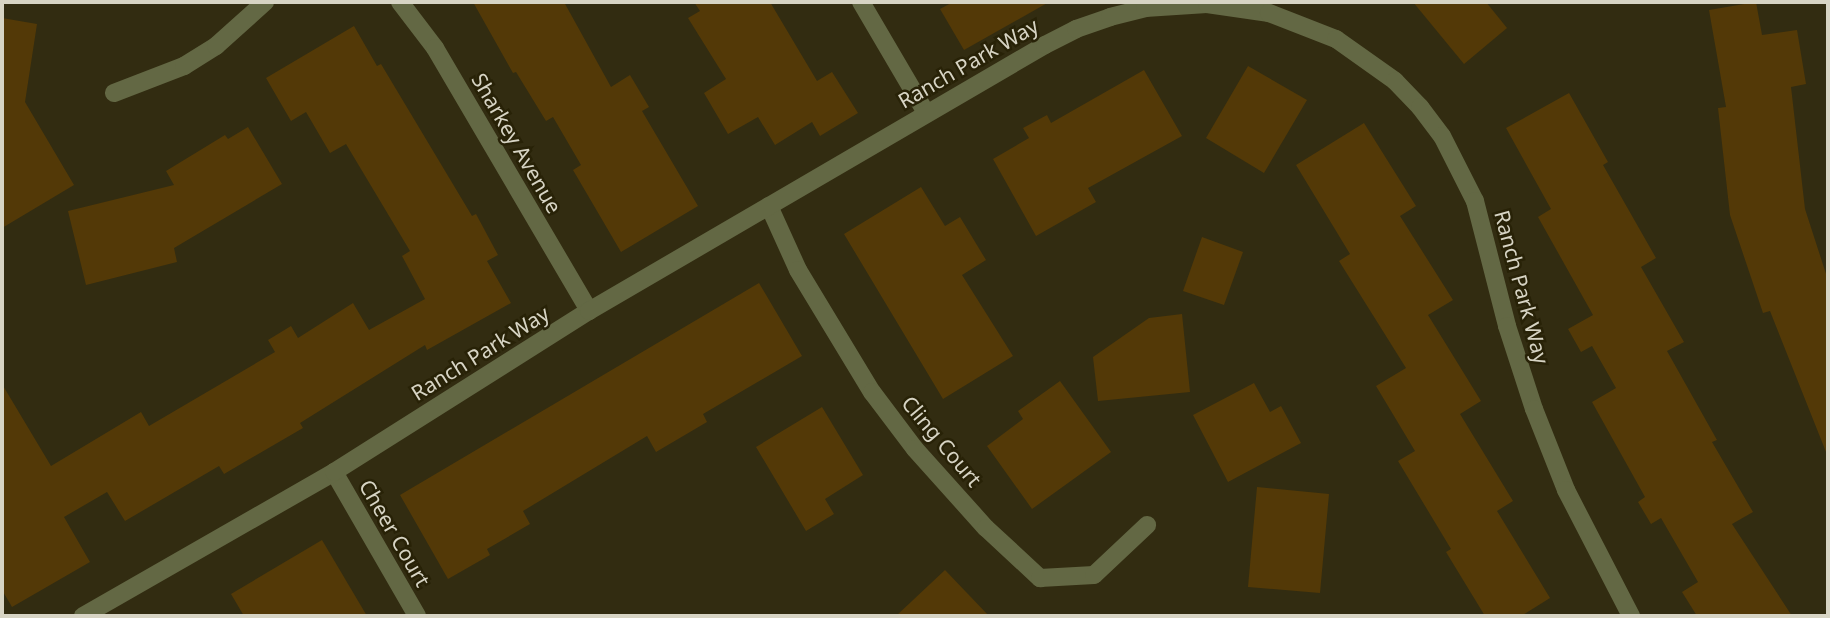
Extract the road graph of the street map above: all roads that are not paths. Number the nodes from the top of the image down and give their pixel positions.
1 (265, 2) edge
2 (400, 2) edge
3 (861, 2) edge
4 (1233, 4) edge
5 (114, 93) dead end
6 (926, 113) junction
7 (769, 206) junction
8 (589, 311) junction
9 (334, 472) junction
10 (1147, 525) dead end
11 (83, 616) edge
12 (417, 616) edge
13 (1632, 616) edge

1 - 5 street
2 - 8 street, Sharkey Avenue
3 - 6 street
4 - 6 street, Ranch Park Way
4 - 13 street, Ranch Park Way
6 - 7 street, Ranch Park Way
7 - 8 street, Ranch Park Way
7 - 10 street, Cling Court
8 - 9 street, Ranch Park Way
9 - 11 street, Ranch Park Way
9 - 12 street, Cheer Court

